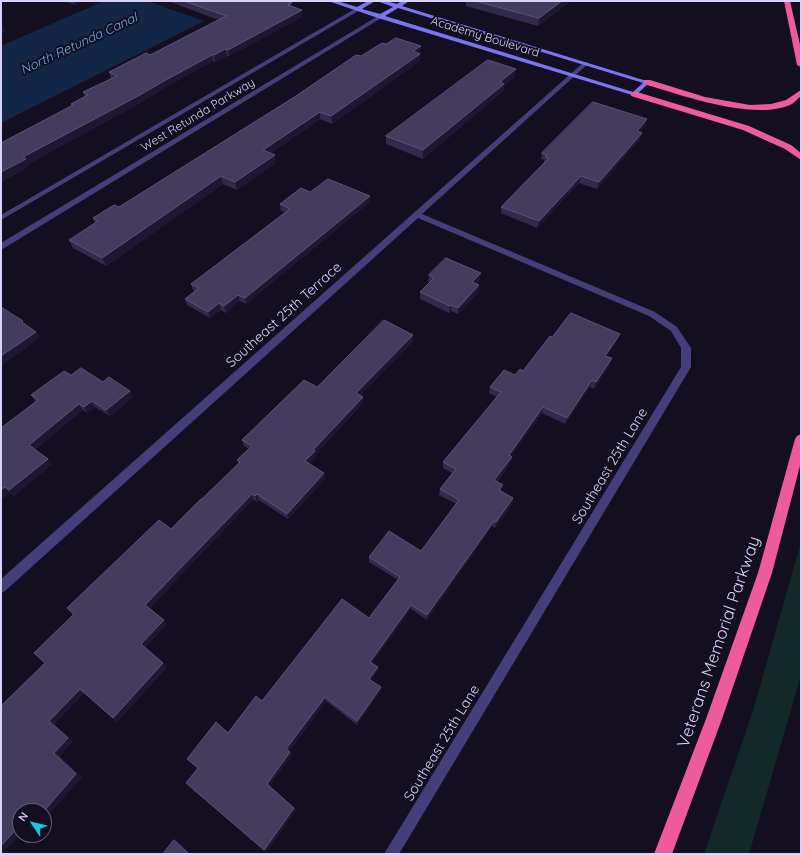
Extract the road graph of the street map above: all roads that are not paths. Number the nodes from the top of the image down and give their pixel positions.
1 (331, 1) edge
2 (372, 1) edge
3 (380, 1) edge
4 (406, 1) edge
5 (787, 1) edge
6 (398, 6) junction
7 (358, 10) junction
8 (380, 17) junction
9 (586, 63) junction
10 (801, 65) edge
11 (573, 76) junction
12 (647, 82) junction
13 (801, 92) edge
14 (634, 94) junction
15 (801, 157) edge
16 (418, 214) junction
17 (1, 218) edge
18 (1, 247) edge
19 (801, 439) edge
20 (1, 587) edge
21 (391, 854) edge
22 (663, 854) edge

1 - 7 street, Academy Boulevard
2 - 7 street, West Retunda Parkway
3 - 6 street, Academy Boulevard
4 - 6 street, West Retunda Parkway
5 - 10 highway
6 - 8 street, West Retunda Parkway
6 - 9 street, Academy Boulevard
7 - 8 street, Academy Boulevard
7 - 17 street, West Retunda Parkway
8 - 11 street, Academy Boulevard
8 - 18 street, West Retunda Parkway
9 - 11 street, Southeast 25th Terrace
9 - 12 street, Academy Boulevard
11 - 14 street, Academy Boulevard
11 - 16 street, Southeast 25th Terrace
12 - 13 highway
12 - 14 street
14 - 15 highway
16 - 20 street, Southeast 25th Terrace
16 - 21 street, Southeast 25th Lane
19 - 22 highway, Veterans Memorial Parkway

